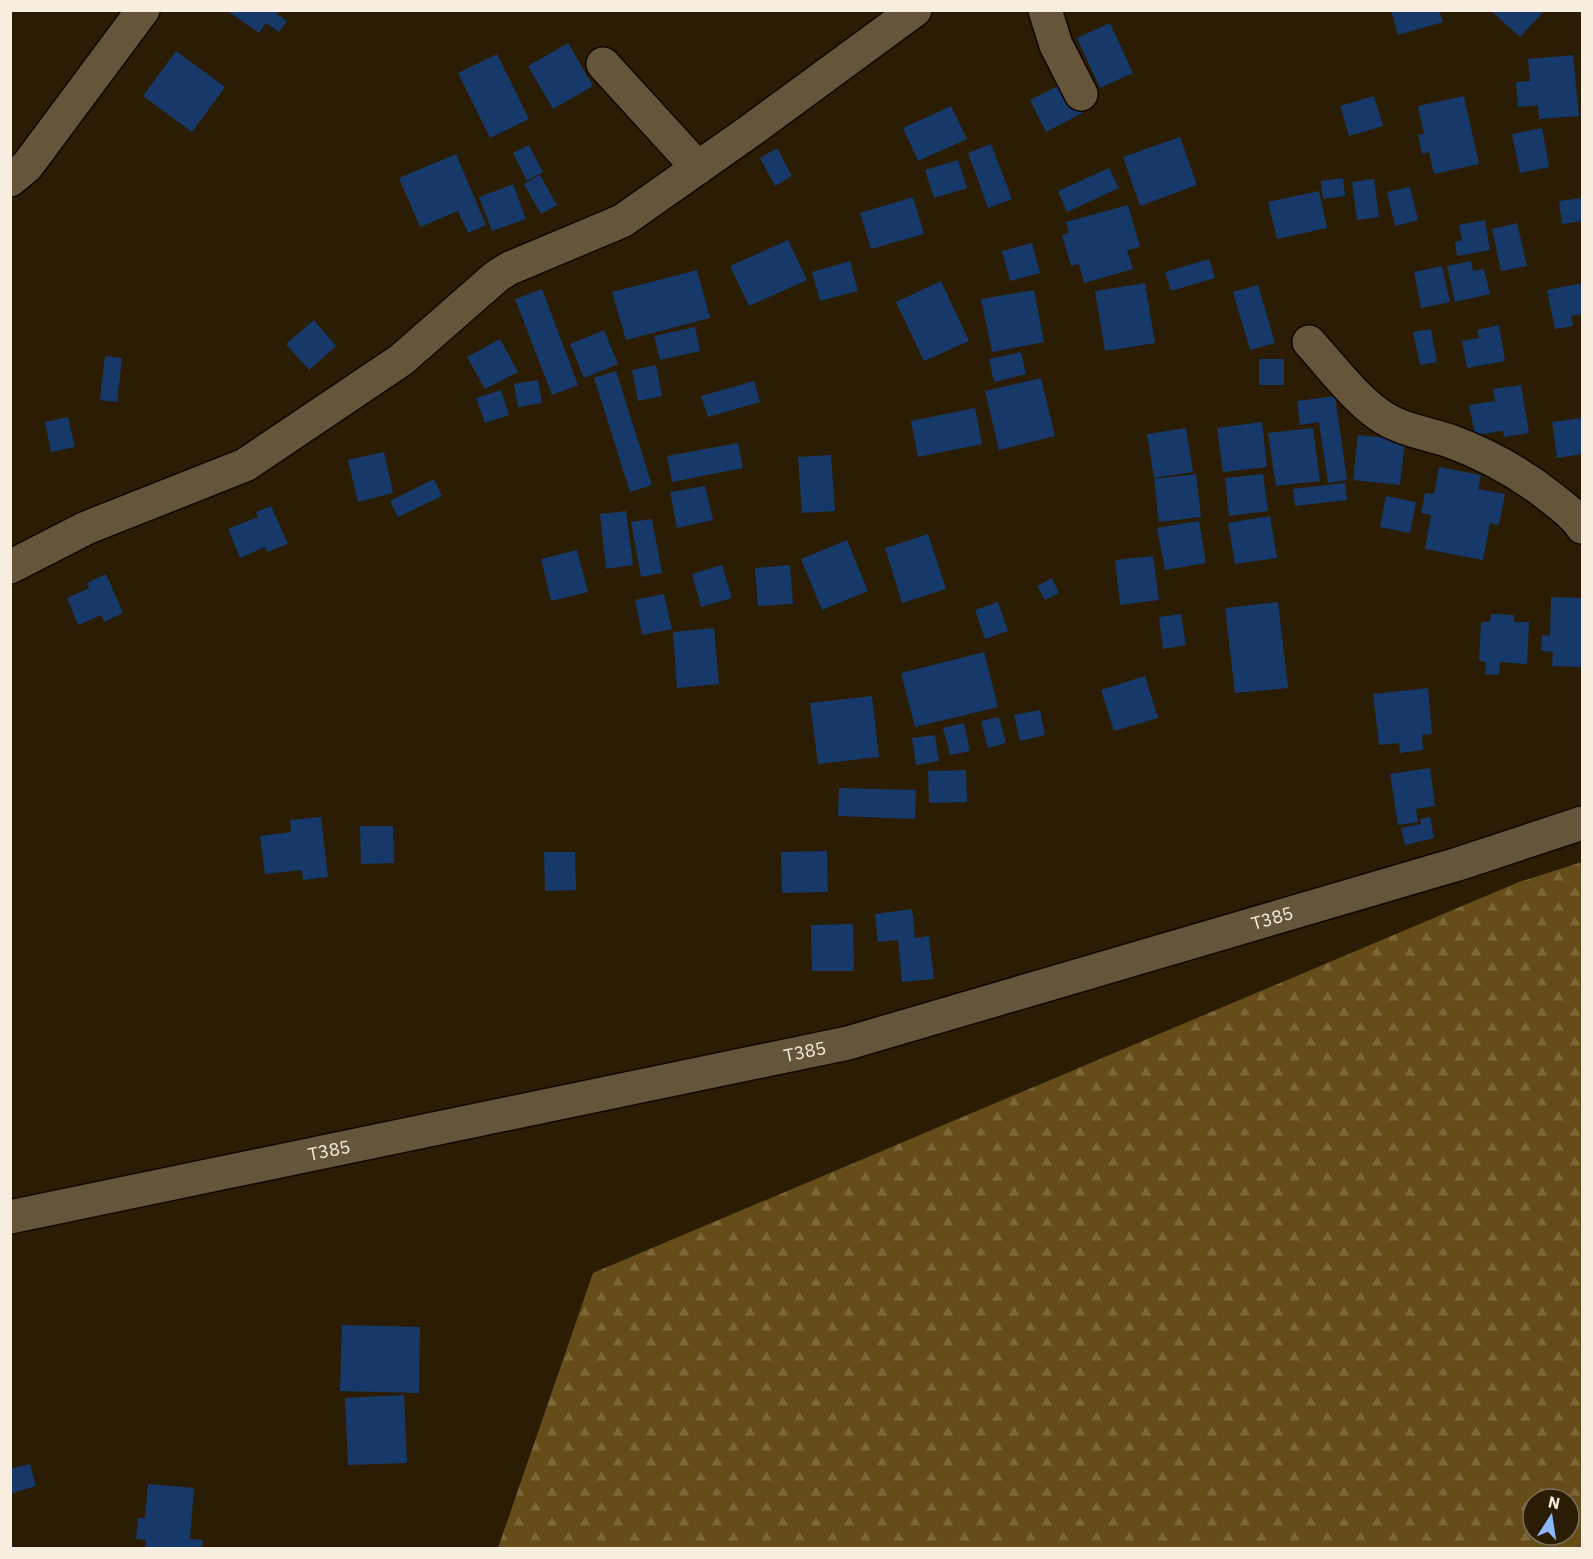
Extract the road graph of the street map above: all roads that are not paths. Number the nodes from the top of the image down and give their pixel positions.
1 (143, 10) edge
2 (915, 10) edge
3 (1045, 10) edge
4 (603, 64) dead end
5 (1081, 94) dead end
6 (698, 168) junction
7 (10, 180) edge
8 (1309, 342) dead end
9 (1582, 527) edge
10 (10, 567) edge
11 (1582, 823) edge
12 (10, 1217) edge

1 - 7 street
2 - 6 street
3 - 5 street
4 - 6 street
6 - 10 street
8 - 9 street
11 - 12 street, T385 / T385

